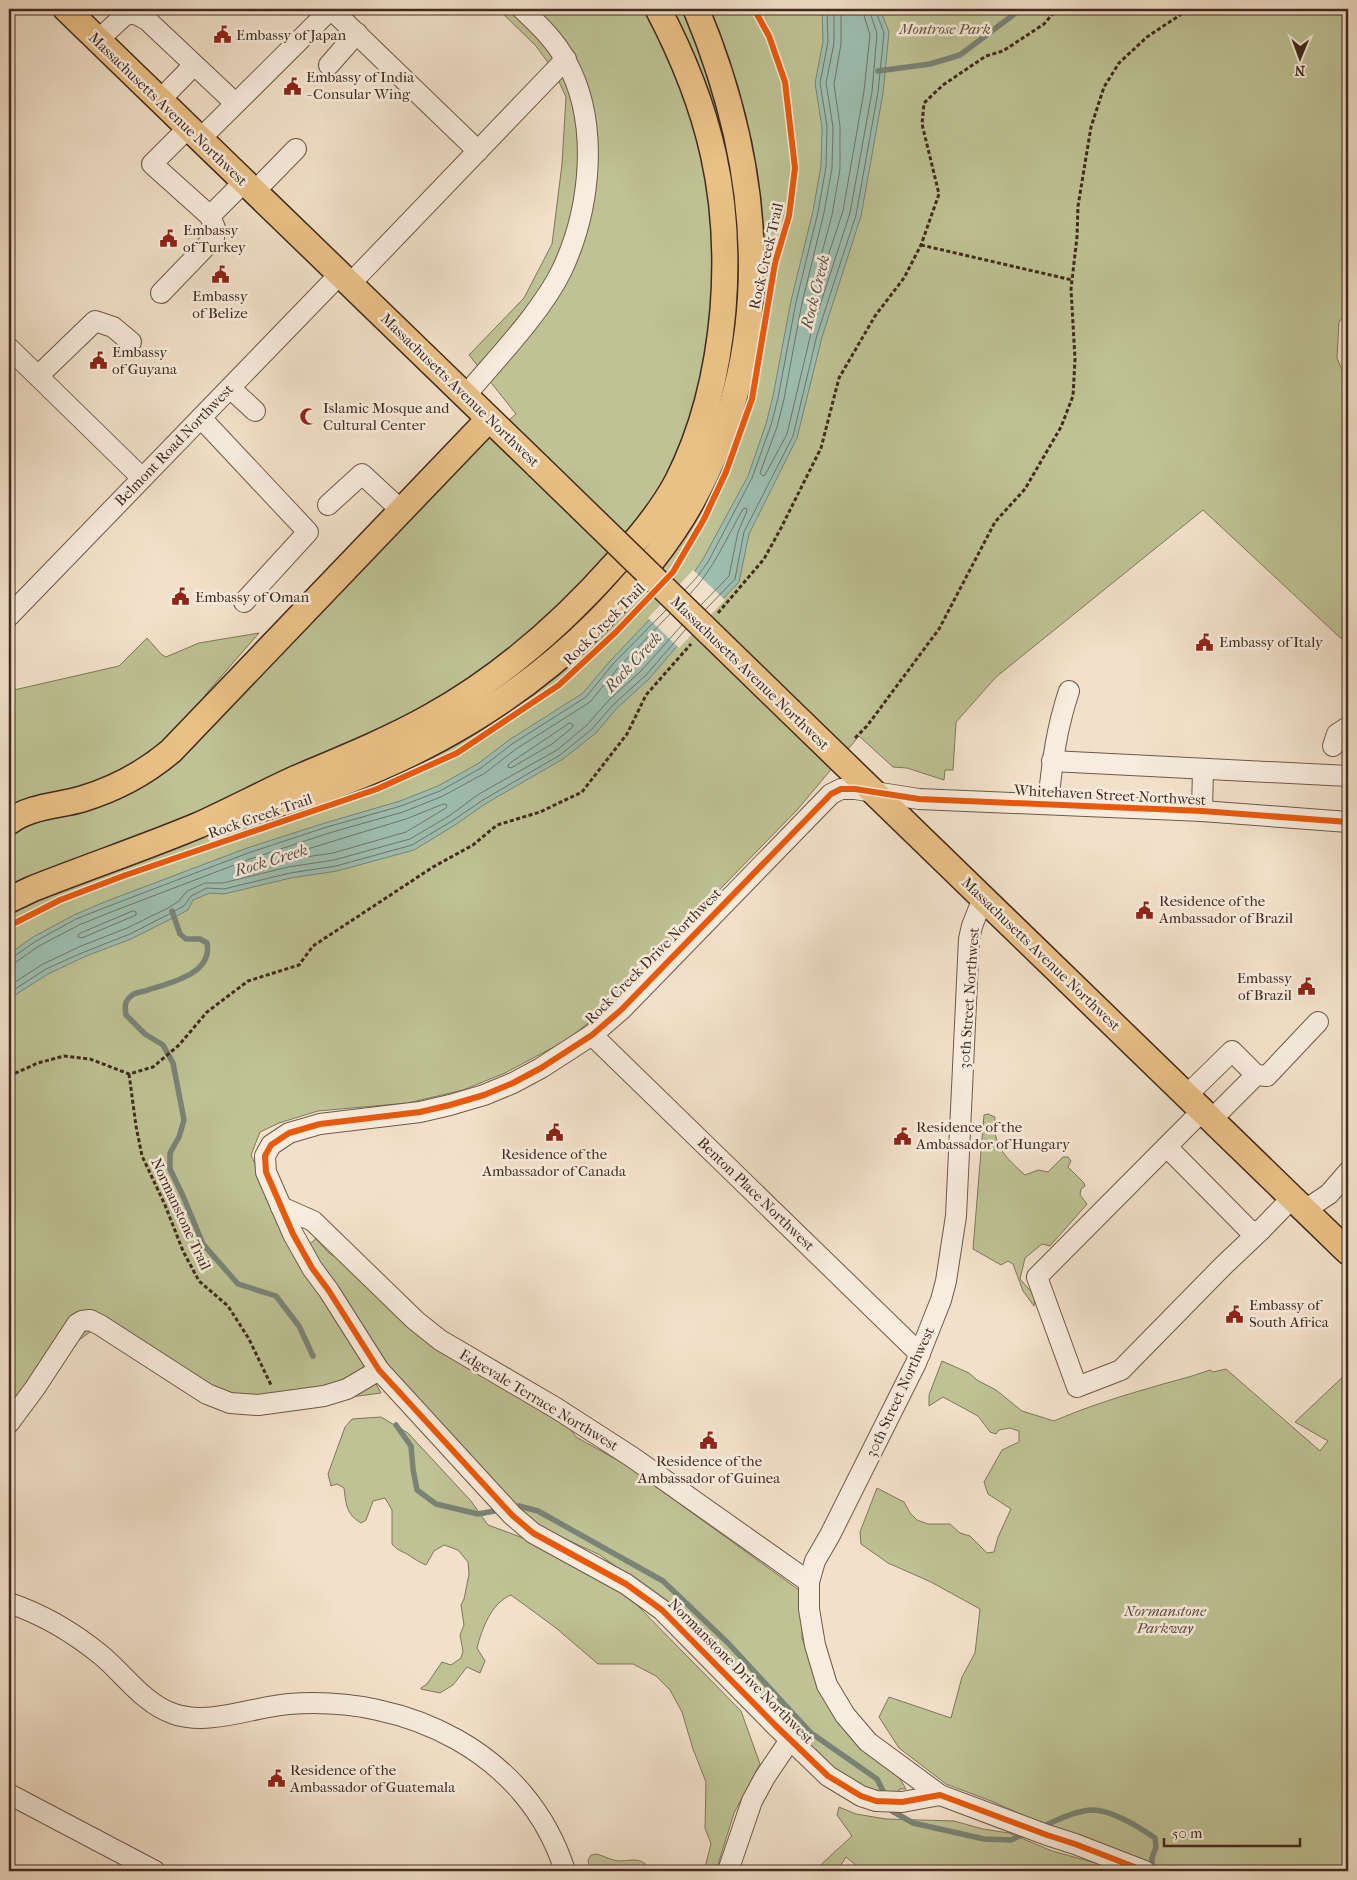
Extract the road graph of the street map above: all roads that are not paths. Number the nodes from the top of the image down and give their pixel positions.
1 (66, 9) edge
2 (522, 9) edge
3 (658, 9) edge
4 (696, 9) edge
5 (357, 34) junction
6 (98, 40) junction
7 (566, 59) junction
8 (194, 65) junction
9 (329, 65) dead end
10 (160, 100) junction
11 (235, 103) junction
12 (194, 133) junction
13 (296, 149) dead end
14 (478, 152) junction
15 (249, 187) junction
16 (210, 216) junction
17 (345, 279) junction
18 (161, 293) dead end
19 (131, 342) dead end
20 (9, 348) edge
21 (38, 376) junction
22 (230, 388) junction
23 (465, 396) junction
24 (255, 411) dead end
25 (201, 418) junction
26 (489, 419) junction
27 (142, 478) junction
28 (328, 505) dead end
29 (402, 511) junction
30 (244, 602) dead end
31 (9, 616) edge
32 (1069, 692) dead end
33 (1348, 727) edge
34 (1333, 746) dead end
35 (1135, 753) dead end
36 (1053, 757) junction
37 (1203, 768) junction
38 (1348, 776) edge
39 (871, 791) junction
40 (1048, 804) junction
41 (1202, 811) junction
42 (9, 822) edge
43 (1348, 822) edge
44 (198, 825) junction
45 (983, 898) junction
46 (9, 900) edge
47 (1318, 1022) dead end
48 (592, 1035) junction
49 (1256, 1076) junction
50 (1201, 1108) junction
51 (1167, 1147) junction
52 (1348, 1172) edge
53 (1298, 1204) junction
54 (281, 1207) junction
55 (1261, 1230) junction
56 (1348, 1252) edge
57 (920, 1354) junction
58 (379, 1370) junction
59 (9, 1423) edge
60 (809, 1582) junction
61 (9, 1603) edge
62 (790, 1740) junction
63 (9, 1794) edge
64 (940, 1795) junction
65 (1142, 1869) edge
66 (155, 1871) edge
67 (565, 1871) edge
68 (728, 1871) edge

1 - 6 main road, Massachusetts Avenue Northwest
2 - 7 street
3 - 44 main road
4 - 44 main road
5 - 9 street
5 - 11 street
5 - 14 street
6 - 8 street
6 - 10 main road, Massachusetts Avenue Northwest
7 - 14 street, Belmont Road Northwest
7 - 23 street
8 - 10 street
8 - 11 street
10 - 12 main road, Massachusetts Avenue Northwest
11 - 12 street
12 - 15 main road, Massachusetts Avenue Northwest
12 - 16 street
13 - 15 street
14 - 17 street, Belmont Road Northwest
15 - 16 street
15 - 17 main road, Massachusetts Avenue Northwest
16 - 18 street
17 - 22 street, Belmont Road Northwest
17 - 23 main road, Massachusetts Avenue Northwest
19 - 21 street
20 - 21 street
21 - 27 street
22 - 24 street
22 - 25 street, Belmont Road Northwest
23 - 26 main road, Massachusetts Avenue Northwest
25 - 27 street, Belmont Road Northwest
25 - 30 street
26 - 29 main road
26 - 39 main road, Massachusetts Avenue Northwest, bridge
27 - 31 street, Belmont Road Northwest
28 - 29 street
29 - 42 main road
32 - 36 street
33 - 34 street
35 - 36 street
36 - 37 street
36 - 40 street
37 - 38 street
37 - 41 street
39 - 40 street, Whitehaven Street Northwest
39 - 45 main road, Massachusetts Avenue Northwest
39 - 48 street, Rock Creek Drive Northwest
40 - 41 street, Whitehaven Street Northwest
41 - 43 street, Whitehaven Street Northwest
44 - 46 main road
45 - 50 main road, Massachusetts Avenue Northwest
45 - 57 street, 30th Street Northwest
47 - 49 street
48 - 54 street, Rock Creek Drive Northwest
48 - 57 street, Benton Place Northwest
49 - 50 street
49 - 50 street
50 - 51 street
50 - 53 main road, Massachusetts Avenue Northwest
51 - 55 street
51 - 55 street
52 - 53 street
53 - 55 street
53 - 56 main road, Massachusetts Avenue Northwest
54 - 58 street, Rock Creek Drive Northwest
54 - 60 street, Edgevale Terrace Northwest
57 - 60 street, 30th Street Northwest
58 - 59 street
58 - 62 street, Normanstone Drive Northwest
60 - 64 street, 30th Street Northwest
61 - 67 street
62 - 64 street, Normanstone Drive Northwest
62 - 68 street
63 - 66 street
64 - 65 street

